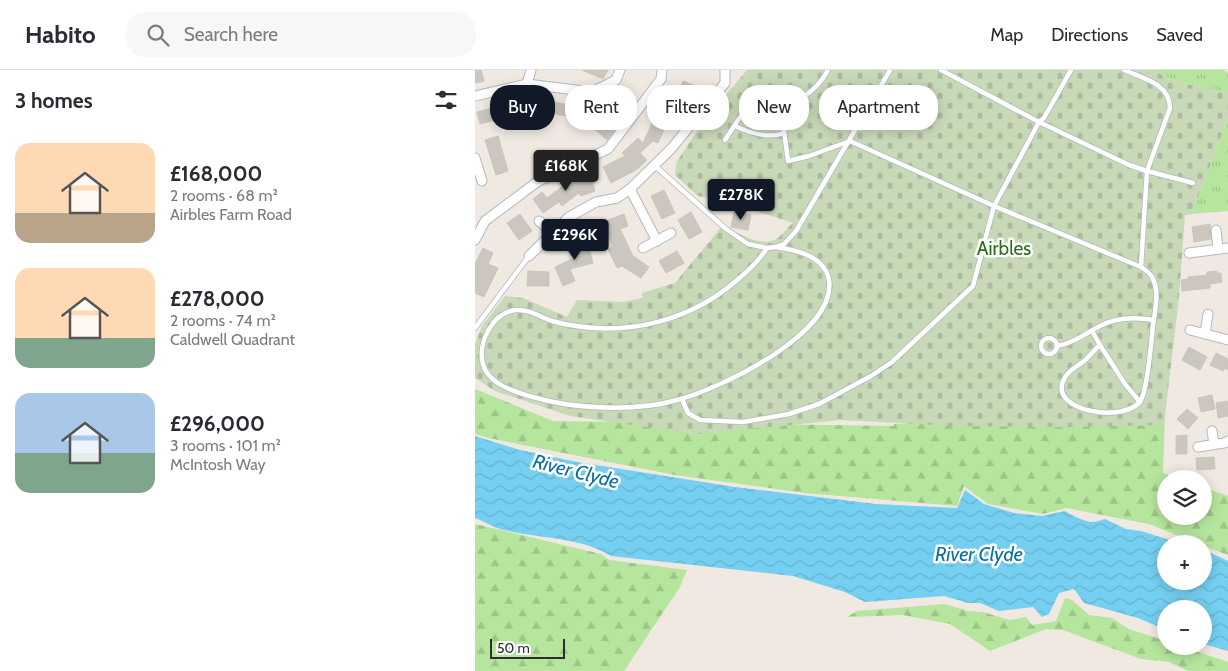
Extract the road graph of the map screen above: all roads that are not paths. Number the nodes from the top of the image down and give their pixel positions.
1 (531, 70) edge
2 (620, 70) edge
3 (662, 70) edge
4 (725, 70) edge
5 (828, 70) edge
6 (890, 70) edge
7 (941, 70) edge
8 (1071, 70) edge
9 (1124, 70) edge
10 (527, 84) junction
11 (475, 96) edge
12 (739, 119) edge
13 (1039, 122) junction
14 (735, 126) junction
15 (784, 133) junction
16 (725, 140) dead end
17 (850, 141) junction
18 (475, 158) edge
19 (654, 165) junction
20 (1147, 171) junction
21 (482, 181) dead end
22 (1193, 183) dead end
23 (630, 189) junction
24 (994, 206) junction
25 (539, 221) dead end
26 (1216, 230) dead end
27 (553, 233) junction
28 (671, 233) dead end
29 (475, 240) edge
30 (657, 241) junction
31 (776, 247) junction
32 (643, 248) dead end
33 (767, 248) junction
34 (1223, 248) edge
35 (1189, 253) dead end
36 (529, 256) joint
37 (1141, 266) junction
38 (1208, 314) dead end
39 (1154, 320) junction
40 (475, 328) edge
41 (1190, 330) dead end
42 (1092, 331) junction
43 (1205, 334) junction
44 (1228, 340) edge
45 (1100, 345) junction
46 (1057, 346) dead end
47 (682, 399) junction
48 (1140, 402) junction
49 (1213, 431) dead end
50 (1228, 441) edge
51 (1214, 444) junction
52 (1198, 446) dead end

1 - 10 street
2 - 10 street
3 - 29 street
4 - 19 street
5 - 15 lane
6 - 17 lane
7 - 13 lane
8 - 13 lane
9 - 20 lane
10 - 11 street
12 - 14 lane
13 - 20 lane
13 - 24 lane
14 - 15 lane
14 - 16 lane
15 - 17 lane
17 - 24 lane
17 - 31 lane
18 - 21 street
19 - 23 street
19 - 33 lane
20 - 22 lane
20 - 37 lane
23 - 27 street
23 - 30 street
24 - 37 lane
24 - 47 lane
25 - 27 street
26 - 34 street
27 - 36 street
28 - 30 street
30 - 32 street
31 - 33 lane
31 - 47 lane
33 - 47 lane
34 - 35 street
36 - 40 lane
37 - 39 lane
38 - 43 street
39 - 42 lane
39 - 48 lane
41 - 43 street
42 - 45 lane
42 - 46 lane
43 - 44 street
45 - 48 lane
45 - 48 lane
49 - 51 street
50 - 51 street
51 - 52 street

